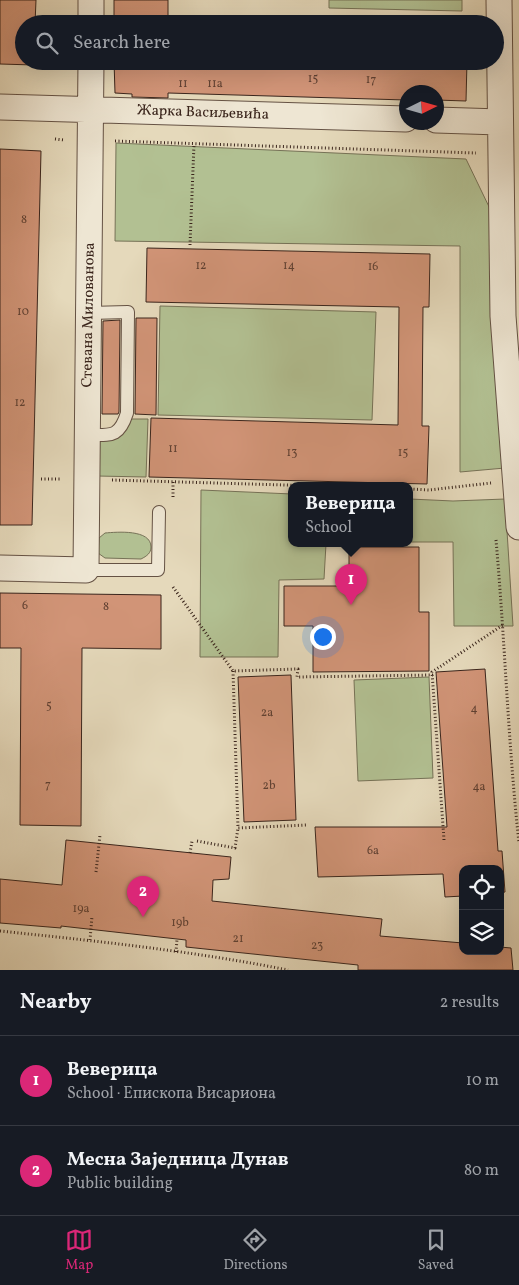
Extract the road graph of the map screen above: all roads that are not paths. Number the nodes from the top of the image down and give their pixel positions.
1 (91, 0) edge
2 (499, 0) edge
3 (91, 15) edge
4 (499, 15) edge
5 (91, 70) edge
6 (500, 70) edge
7 (0, 107) edge
8 (92, 108) junction
9 (399, 119) edge
10 (444, 120) edge
11 (500, 122) junction
12 (89, 313) junction
13 (88, 435) junction
14 (516, 457) edge
15 (159, 512) dead end
16 (519, 527) edge
17 (0, 568) edge
18 (86, 570) junction

1 - 3 street
2 - 4 street
5 - 8 street, Стевана Милованова
6 - 11 street
7 - 8 street, Жарка Васиљевића
8 - 9 street, Жарка Васиљевића
8 - 12 street, Стевана Милованова
10 - 11 street
11 - 14 street
12 - 13 street, Стевана Милованова
12 - 13 lane
13 - 18 street, Стевана Милованова
14 - 16 street
15 - 18 lane
17 - 18 street

